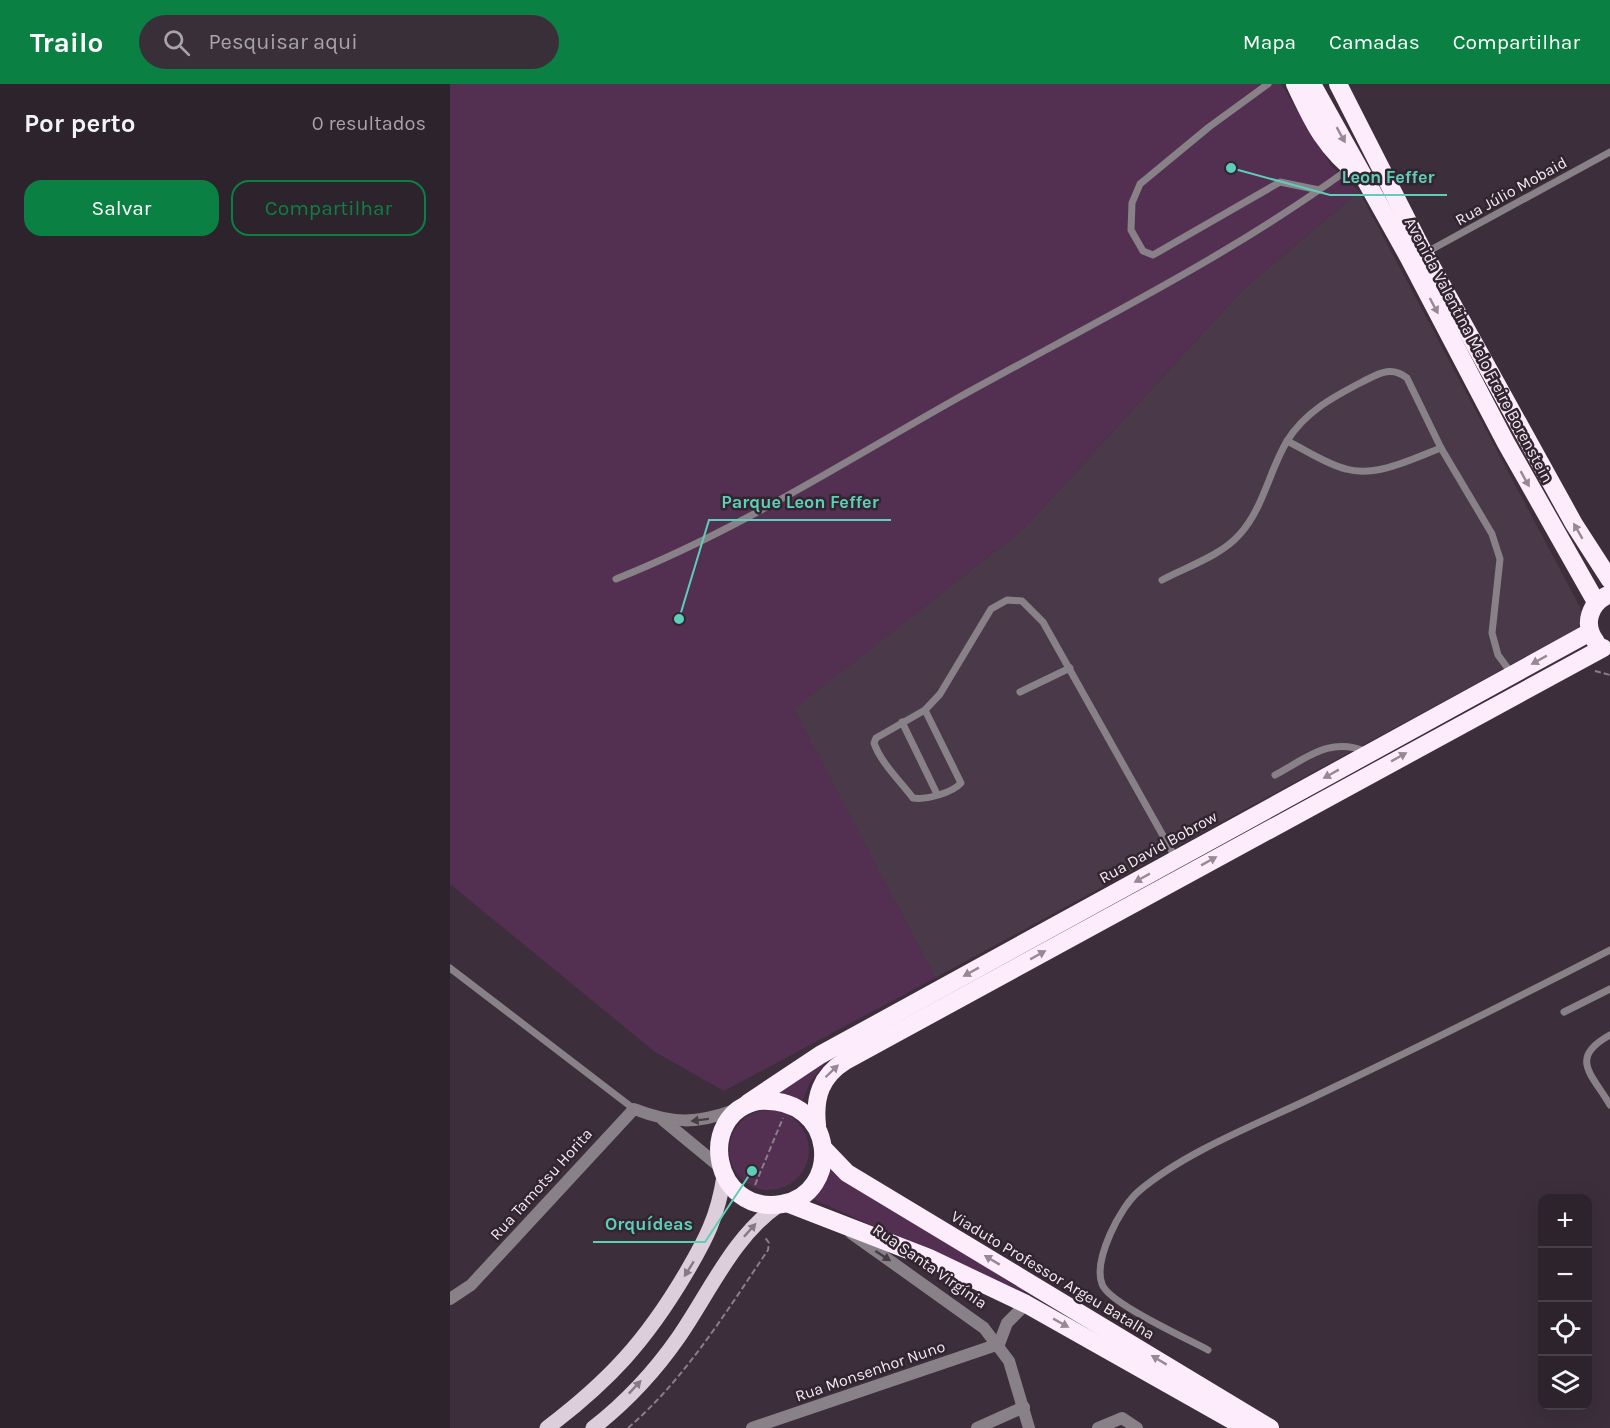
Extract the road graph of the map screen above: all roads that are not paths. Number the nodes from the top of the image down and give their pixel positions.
1 (1268, 84) edge
2 (1295, 84) edge
3 (1312, 84) edge
4 (1338, 84) edge
5 (1610, 152) edge
6 (1350, 168) junction
7 (1367, 180) junction
8 (1319, 190) junction
9 (1425, 253) junction
10 (1287, 441) junction
11 (1441, 448) junction
12 (616, 579) dead end
13 (1162, 580) dead end
14 (1610, 580) edge
15 (1603, 598) edge
16 (1590, 632) junction
17 (1606, 649) edge
18 (1070, 668) junction
19 (1512, 674) junction
20 (1020, 692) dead end
21 (925, 710) junction
22 (902, 722) junction
23 (1369, 753) junction
24 (1275, 775) dead end
25 (937, 794) junction
26 (1176, 859) junction
27 (1610, 950) edge
28 (450, 968) edge
29 (1610, 989) edge
30 (1564, 1012) dead end
31 (1610, 1035) edge
32 (1610, 1105) edge
33 (743, 1106) junction
34 (634, 1109) junction
35 (662, 1119) junction
36 (817, 1125) junction
37 (823, 1148) junction
38 (722, 1172) junction
39 (784, 1204) junction
40 (836, 1221) junction
41 (450, 1299) edge
42 (1026, 1304) junction
43 (999, 1344) junction
44 (1208, 1350) dead end
45 (1203, 1395) junction
46 (1024, 1407) junction
47 (599, 1425) edge
48 (547, 1428) edge
49 (752, 1428) edge
50 (977, 1428) edge
51 (1029, 1428) edge
52 (1098, 1428) edge
53 (1137, 1428) edge
54 (1246, 1428) edge
55 (1270, 1428) edge

1 - 8 lane
2 - 6 highway
3 -> 7 highway, Avenida Valentina Melo Freire Borenstein
4 - 9 highway, Avenida Valentina Melo Freire Borenstein
5 - 9 lane, Rua Júlio Mobaid
6 - 7 highway
6 - 8 lane
7 -> 15 highway, Avenida Valentina Melo Freire Borenstein
8 - 12 lane
14 -> 9 highway, Avenida Valentina Melo Freire Borenstein
10 - 11 lane
10 - 11 lane
10 - 13 lane
11 - 19 lane
15 - 16 highway
16 - 17 highway
16 -> 19 highway, Rua David Bobrow
36 -> 17 highway
18 - 20 lane
18 - 21 lane
18 - 26 lane
19 - 23 highway, Rua David Bobrow
21 - 22 lane
21 - 25 lane
22 - 25 lane
22 - 25 lane
23 - 24 lane
23 -> 26 highway, Rua David Bobrow
26 -> 33 highway, Rua David Bobrow
27 - 44 lane
28 - 34 lane
29 - 30 lane
31 - 32 lane
33 -> 35 street
33 - 36 highway
33 - 38 highway, Rua David Bobrow
34 - 35 street
34 - 41 street, Rua Tamotsu Horita
35 - 38 street
36 - 37 highway
37 - 39 highway
45 -> 37 highway, Viaduto Professor Argeu Batalha
38 - 39 highway
38 -> 48 main road
39 - 40 highway, Rua Santa Virgínia
47 -> 39 main road
40 - 42 highway, Viaduto Professor Argeu Batalha
40 -> 43 street, Rua Santa Virgínia
42 - 43 street
42 -> 45 highway, Viaduto Professor Argeu Batalha
43 - 46 street, Rua Santa Virgínia
43 - 49 street, Rua Monsenhor Nuno
45 - 54 highway, Viaduto Professor Argeu Batalha
45 - 55 highway, Viaduto Professor Argeu Batalha
46 - 50 street
46 - 51 street, Rua Santa Virgínia
52 - 53 street

